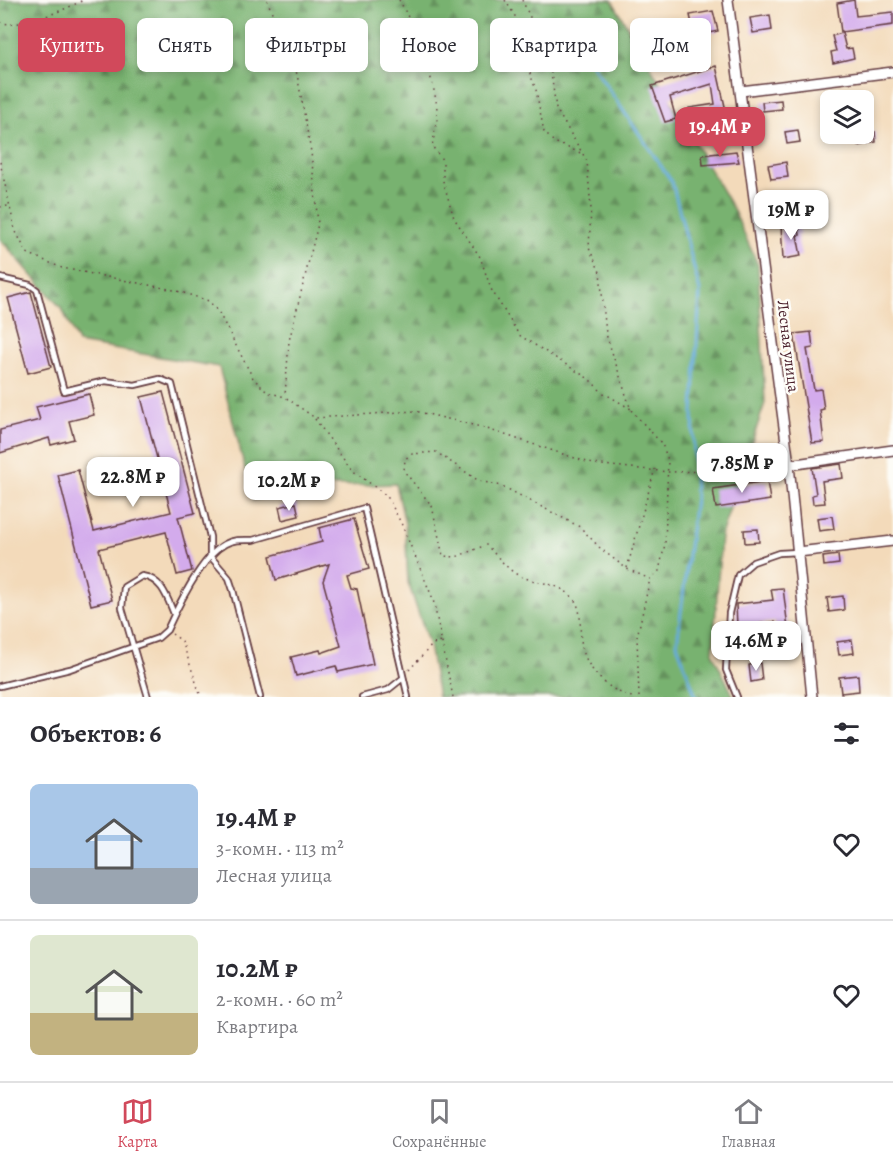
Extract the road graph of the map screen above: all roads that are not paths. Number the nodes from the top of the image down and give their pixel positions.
1 (728, 0) edge
2 (893, 72) edge
3 (741, 91) junction
4 (0, 278) edge
5 (893, 450) edge
6 (789, 465) junction
7 (717, 472) dead end
8 (893, 541) edge
9 (798, 552) junction
10 (210, 556) junction
11 (174, 614) junction
12 (134, 648) junction
13 (403, 678) junction
14 (0, 686) edge
15 (148, 697) edge
16 (260, 697) edge
17 (362, 697) edge
18 (408, 697) edge
19 (737, 697) edge
20 (812, 697) edge

1 - 3 street, Лесная улица
2 - 3 street
3 - 6 street, Лесная улица
4 - 10 lane
5 - 6 street
6 - 7 lane
6 - 9 street, Лесная улица
8 - 9 street
9 - 19 lane
9 - 20 street, Лесная улица
10 - 11 lane
10 - 13 lane
10 - 16 lane
11 - 12 lane
11 - 12 lane
12 - 14 lane
12 - 15 lane
13 - 17 lane
13 - 18 lane

